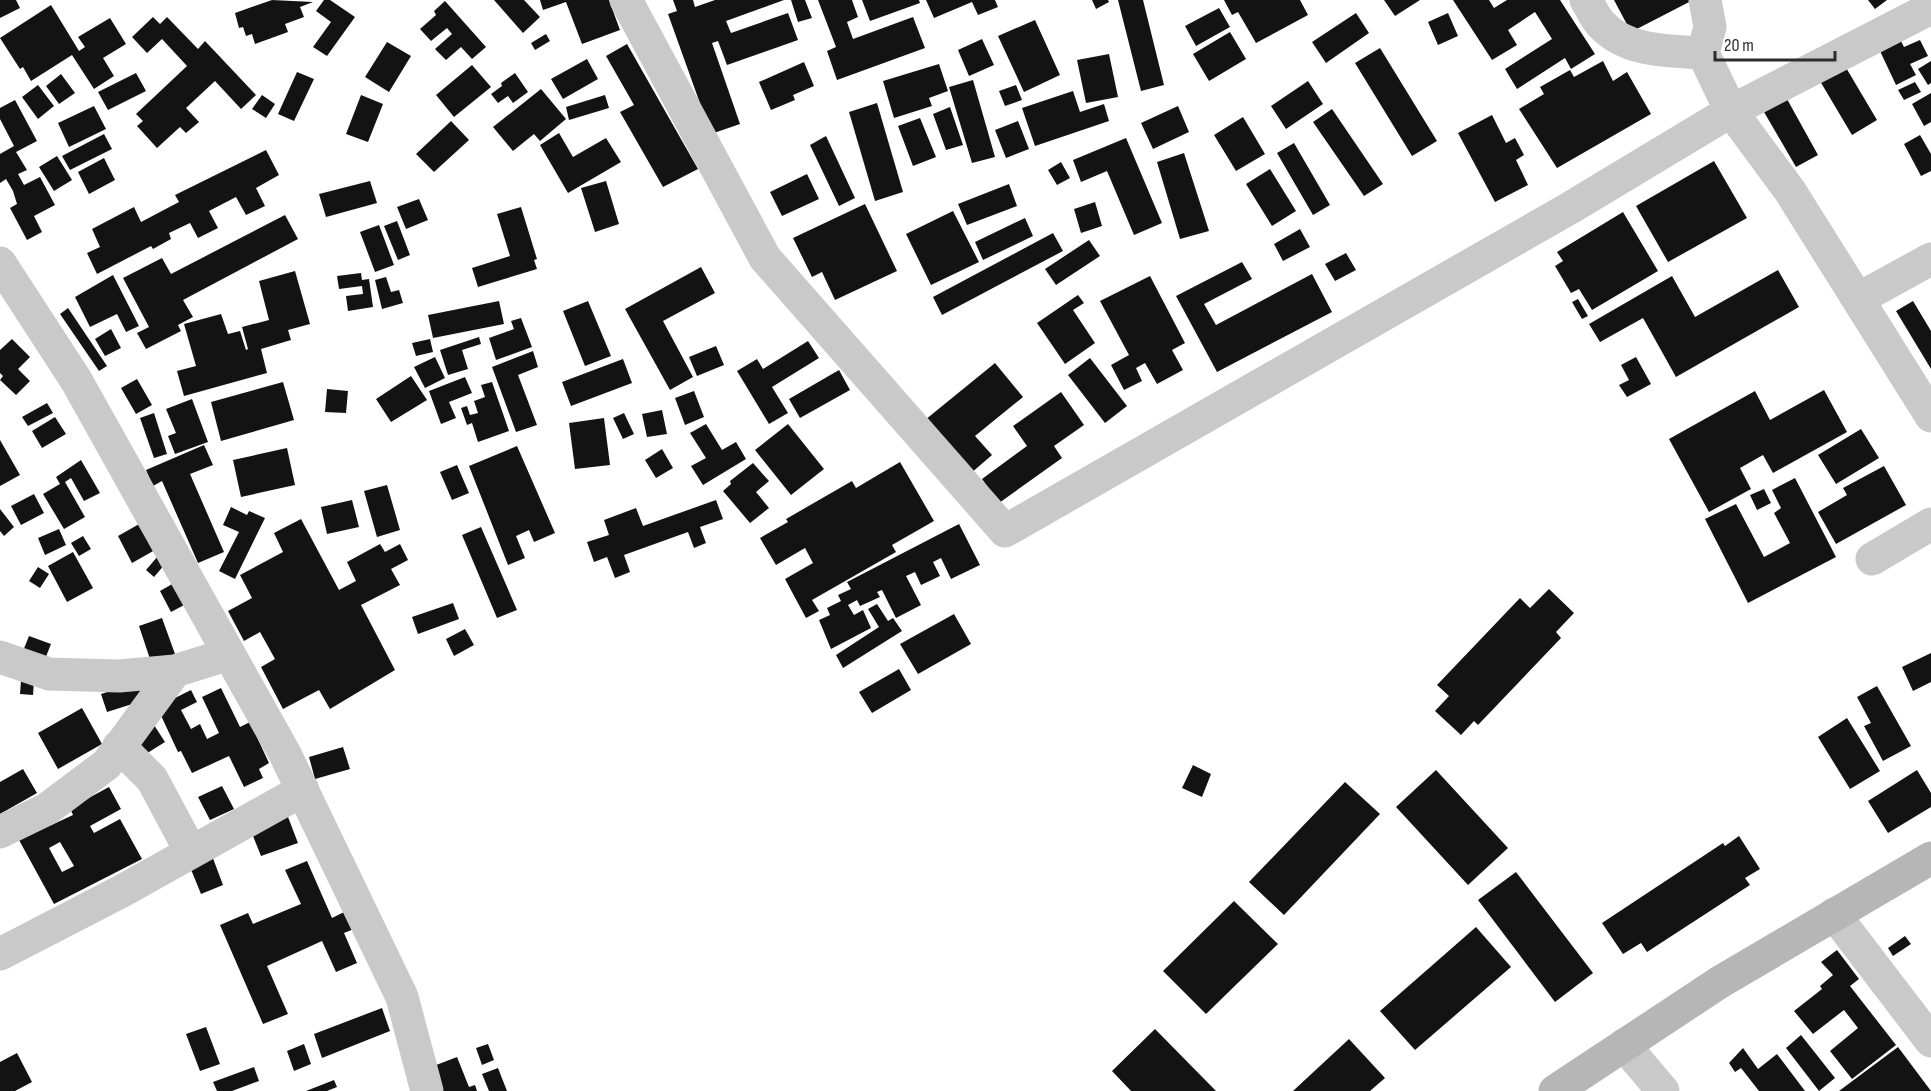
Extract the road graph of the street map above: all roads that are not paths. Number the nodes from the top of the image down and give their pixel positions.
1 (626, 0) edge
2 (1586, 0) edge
3 (1706, 0) edge
4 (1931, 8) edge
5 (1703, 53) junction
6 (1731, 111) junction
7 (1931, 259) edge
8 (0, 263) edge
9 (1858, 299) junction
10 (1931, 416) edge
11 (1931, 524) edge
12 (1872, 559) dead end
13 (229, 654) junction
14 (0, 657) edge
15 (175, 671) junction
16 (119, 746) junction
17 (303, 790) junction
18 (0, 832) edge
19 (191, 852) junction
20 (1931, 858) edge
21 (1834, 914) junction
22 (0, 954) edge
23 (1931, 1041) edge
24 (1624, 1045) junction
25 (427, 1091) edge
26 (1555, 1091) edge
27 (1663, 1091) edge

1 - 6 street
2 - 5 street
3 - 5 street
4 - 6 street
5 - 6 street
6 - 9 street
7 - 9 street
8 - 13 street
9 - 10 street
11 - 12 street
13 - 15 street
13 - 17 street
14 - 15 street
15 - 16 street
16 - 18 street
16 - 19 street
17 - 19 street
17 - 25 street
19 - 22 street
20 - 21 street
21 - 23 street
21 - 24 street
24 - 26 street
24 - 27 street

